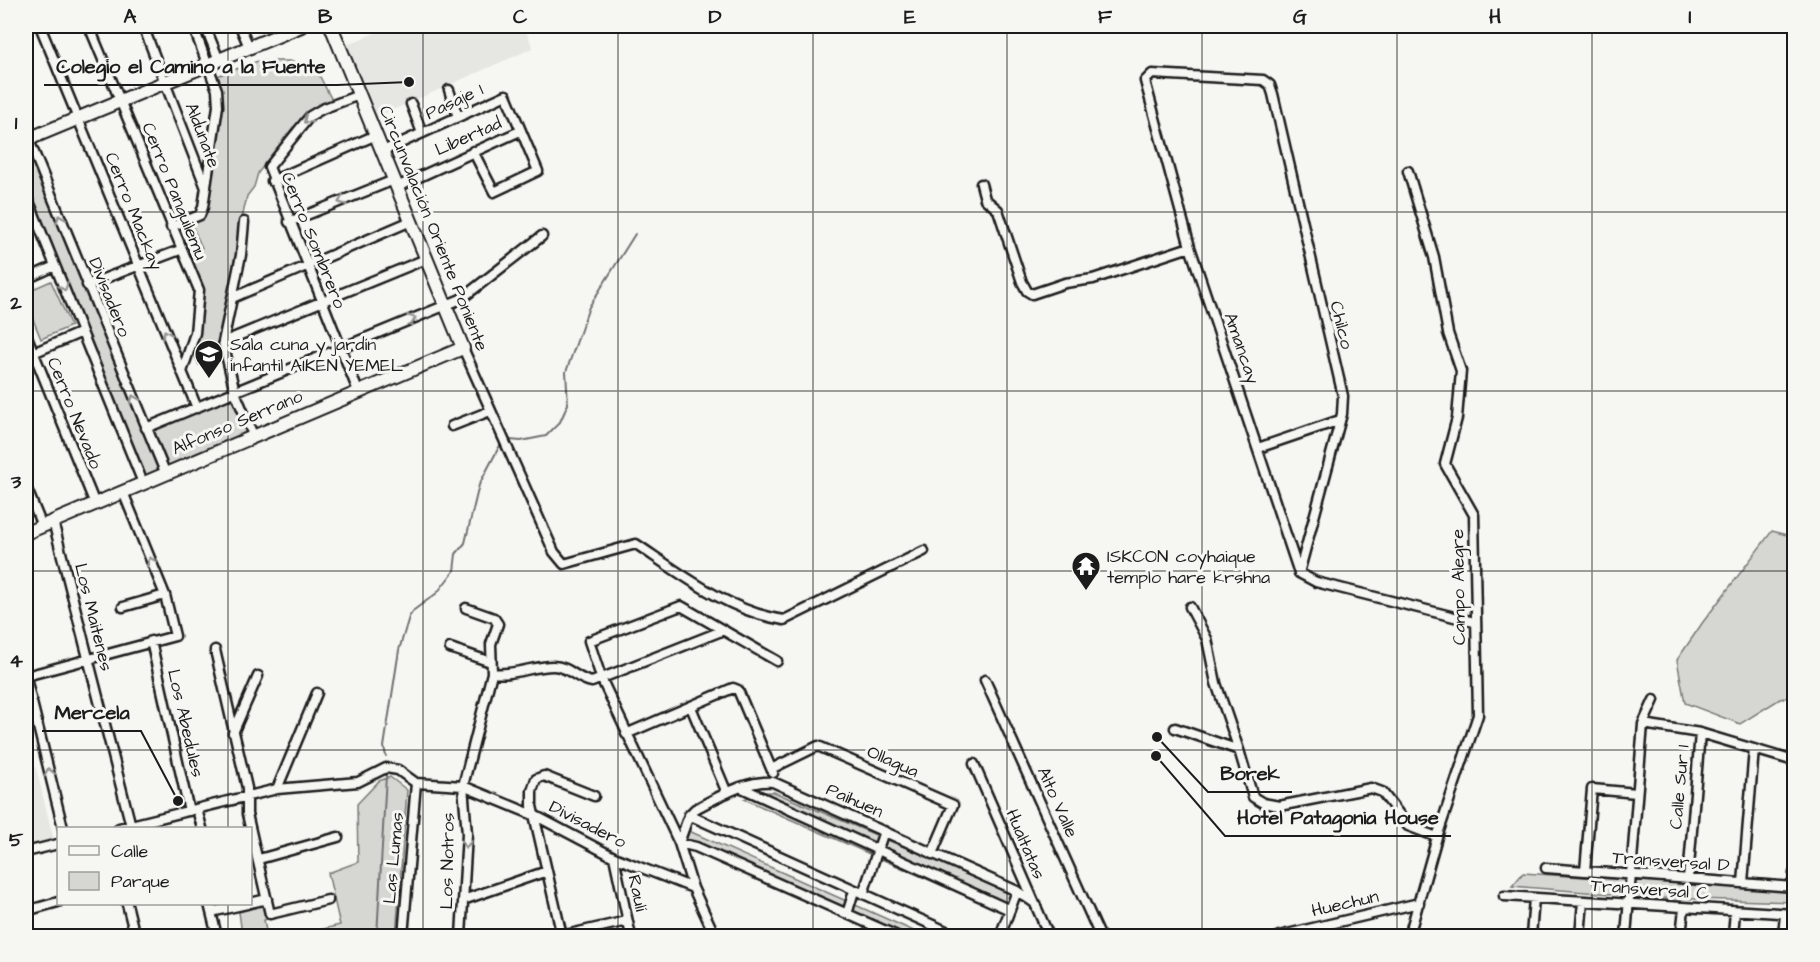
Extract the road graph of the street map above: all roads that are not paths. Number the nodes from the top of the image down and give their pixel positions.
1 (40, 26) edge
2 (89, 26) edge
3 (143, 26) edge
4 (193, 26) edge
5 (205, 26) edge
6 (240, 26) edge
7 (302, 26) edge
8 (332, 26) edge
9 (284, 29) edge
10 (249, 47) junction
11 (214, 62) junction
12 (165, 82) junction
13 (1270, 85) joint
14 (449, 90) dead end
15 (360, 95) junction
16 (120, 101) junction
17 (411, 104) dead end
18 (458, 117) junction
19 (78, 118) junction
20 (520, 131) junction
21 (422, 133) junction
22 (376, 135) junction
23 (26, 137) edge
24 (382, 151) junction
25 (473, 152) junction
26 (1408, 171) dead end
27 (272, 181) junction
28 (396, 183) junction
29 (981, 184) dead end
30 (207, 189) junction
31 (26, 194) edge
32 (411, 221) junction
33 (244, 222) dead end
34 (289, 222) junction
35 (171, 227) junction
36 (542, 236) dead end
37 (1190, 247) junction
38 (180, 250) junction
39 (426, 259) junction
40 (306, 264) junction
41 (55, 266) junction
42 (138, 266) junction
43 (26, 279) edge
44 (87, 285) junction
45 (232, 298) junction
46 (321, 301) junction
47 (445, 305) junction
48 (82, 332) junction
49 (26, 334) edge
50 (223, 342) junction
51 (340, 348) junction
52 (463, 348) junction
53 (33, 352) junction
54 (182, 373) junction
55 (358, 391) junction
56 (235, 392) junction
57 (197, 408) junction
58 (490, 411) junction
59 (1340, 420) junction
60 (452, 426) dead end
61 (146, 428) junction
62 (253, 435) junction
63 (1258, 448) junction
64 (165, 472) junction
65 (143, 483) junction
66 (26, 488) edge
67 (123, 492) junction
68 (95, 504) junction
69 (48, 524) junction
70 (26, 532) edge
71 (924, 551) dead end
72 (1299, 573) junction
73 (165, 595) junction
74 (123, 607) dead end
75 (1190, 607) dead end
76 (465, 608) dead end
77 (1474, 622) junction
78 (724, 630) junction
79 (151, 642) junction
80 (450, 648) dead end
81 (215, 650) dead end
82 (87, 659) junction
83 (777, 661) dead end
84 (491, 662) junction
85 (492, 673) junction
86 (258, 676) dead end
87 (26, 677) edge
88 (602, 680) junction
89 (986, 680) dead end
90 (317, 693) dead end
91 (1654, 700) dead end
92 (691, 707) junction
93 (1643, 724) junction
94 (1175, 728) dead end
95 (1700, 733) junction
96 (233, 734) junction
97 (626, 734) junction
98 (1754, 749) junction
99 (1239, 750) junction
100 (1794, 761) edge
101 (974, 764) dead end
102 (772, 768) junction
103 (772, 782) junction
104 (416, 783) junction
105 (463, 786) junction
106 (740, 787) junction
107 (277, 789) junction
108 (727, 793) junction
109 (1637, 793) junction
110 (246, 796) junction
111 (594, 796) dead end
112 (193, 810) junction
113 (689, 815) junction
114 (536, 816) junction
115 (130, 826) junction
116 (63, 827) edge
117 (124, 827) edge
118 (202, 827) edge
119 (250, 827) edge
120 (884, 831) junction
121 (252, 833) edge
122 (338, 837) dead end
123 (1437, 837) junction
124 (678, 843) junction
125 (57, 844) edge
126 (26, 852) edge
127 (878, 852) junction
128 (932, 854) junction
129 (614, 857) junction
130 (259, 859) junction
131 (1546, 868) dead end
132 (547, 871) junction
133 (1585, 871) junction
134 (1794, 873) edge
135 (1631, 875) junction
136 (1688, 879) junction
137 (1743, 883) junction
138 (1794, 886) edge
139 (693, 888) junction
140 (1017, 891) junction
141 (858, 893) junction
142 (1504, 896) dead end
143 (1534, 898) junction
144 (267, 899) junction
145 (328, 900) dead end
146 (464, 900) junction
147 (1583, 901) junction
148 (57, 902) edge
149 (252, 902) edge
150 (1033, 902) junction
151 (1419, 903) junction
152 (1629, 904) junction
153 (127, 905) edge
154 (226, 906) edge
155 (210, 908) edge
156 (1684, 908) junction
157 (1010, 910) junction
158 (26, 911) edge
159 (1735, 911) junction
160 (847, 914) junction
161 (1790, 914) edge
162 (627, 921) junction
163 (135, 936) edge
164 (217, 936) edge
165 (403, 936) edge
166 (461, 936) edge
167 (561, 936) edge
168 (631, 936) edge
169 (715, 936) edge
170 (897, 936) edge
171 (957, 936) edge
172 (1000, 936) edge
173 (1049, 936) edge
174 (1100, 936) edge
175 (1279, 936) edge
176 (1409, 936) edge
177 (1530, 936) edge
178 (1580, 936) edge
179 (1626, 936) edge
180 (1681, 936) edge
181 (1733, 936) edge
182 (1783, 936) edge

1 - 19 street, Cerro Mackay
2 - 16 street, Cerro Panguilemu
3 - 12 street, Aldunate
4 - 11 street
5 - 11 street
6 - 10 street
7 - 9 street
8 - 15 street, Circunvalación Oriente Poniente
9 - 10 street
10 - 11 street
11 - 12 street
11 - 30 street
12 - 16 street
12 - 30 street, Aldunate
13 - 37 street, Amancay
13 - 59 street, Chilco
14 - 18 street
15 - 22 street, Circunvalación Oriente Poniente
15 -> 27 street, Cerro Sombrero
16 - 19 street
16 - 35 street, Cerro Panguilemu
17 - 21 street
18 - 20 street, Pasaje 1
18 - 21 street, Pasaje 1
19 - 23 street
19 - 42 street, Cerro Mackay
20 - 25 street, Libertad
20 - 25 street
21 - 24 street, Pasaje 1
22 - 24 street, Circunvalación Oriente Poniente
22 - 27 street
44 -> 23 street, Divisadero
24 - 28 street, Circunvalación Oriente Poniente
25 - 28 street, Libertad
26 - 77 street, Campo Alegre
27 - 34 street, Cerro Sombrero
28 - 32 street, Circunvalación Oriente Poniente
28 -> 34 street, Libertad
29 - 37 street
30 - 35 street
31 - 41 street
32 - 39 street, Circunvalación Oriente Poniente
32 - 40 street
33 - 45 street
34 - 40 street, Cerro Sombrero
35 - 38 street, Cerro Panguilemu
36 - 47 street
37 - 63 street, Amancay
38 - 42 street
38 - 54 street, Cerro Panguilemu
39 - 46 street
39 - 47 street, Circunvalación Oriente Poniente
40 - 45 street
40 - 46 street, Cerro Sombrero
41 - 43 street
41 -> 48 street
42 - 44 street
54 -> 42 street, Cerro Mackay
61 -> 44 street, Divisadero
45 - 50 street
46 - 50 street
46 - 51 street, Cerro Sombrero
51 -> 47 street
47 - 52 street, Circunvalación Oriente Poniente
48 - 53 street
48 - 65 street
49 - 53 street, Cerro Nevado
50 - 56 street
51 - 55 street, Cerro Sombrero
51 - 56 street
52 - 55 street, Alfonso Serrano
52 - 58 street, Circunvalación Oriente Poniente
53 - 68 street, Cerro Nevado
54 - 57 street, Cerro Mackay
55 - 62 street, Alfonso Serrano
56 - 57 street
56 - 62 street
57 - 61 street
58 - 60 street
58 - 71 street, Circunvalación Oriente Poniente
59 - 63 street
59 - 72 street, Chilco
61 - 64 street, Divisadero
62 - 64 street, Alfonso Serrano
63 - 72 street, Amancay
64 - 65 street, Alfonso Serrano
65 - 67 street, Alfonso Serrano
66 - 69 street, Los Maitenes
67 - 68 street, Alfonso Serrano
73 -> 67 street
68 - 69 street, Alfonso Serrano
69 - 70 street, Alfonso Serrano
69 - 82 street, Los Maitenes
72 - 77 street
73 - 74 street
73 - 79 street
75 - 99 street
76 - 84 street, Los Notros
77 - 123 street, Campo Alegre
78 - 83 street
78 - 88 street
78 - 88 street
79 - 82 street
79 - 112 street, Los Abedules
80 - 84 street
81 - 96 street
82 - 87 street
82 - 115 street, Los Maitenes
84 - 85 street, Los Notros
85 - 88 street
85 - 105 street, Los Notros
86 - 96 street
116 -> 87 street
88 - 97 street
89 - 174 street, Alto Valle
90 - 107 street
91 - 93 street
92 - 97 street
92 - 102 street
92 - 108 street
93 - 95 street
93 - 109 street
94 - 99 street
95 - 98 street
95 - 136 street, Calle Sur 1
96 - 110 street
97 - 124 street
98 - 100 street
98 - 137 street
99 - 123 street
101 - 150 street, Hualtatas
102 - 103 street
102 - 128 street, Ollagua
103 - 106 street
103 - 120 street, Paihuen
104 - 105 street, Divisadero
104 - 107 street
104 - 165 street, Las Lumas
105 - 114 street, Divisadero
105 -> 146 street, Los Notros
106 - 108 street
106 - 127 street
107 - 110 street
108 - 113 street
109 - 133 street
109 - 135 street
110 - 112 street
110 - 119 street
111 - 114 street
112 - 115 street
112 - 118 street
113 - 124 street
113 - 141 street
114 - 129 street, Divisadero
114 - 132 street
115 - 117 street
120 - 127 street
120 - 128 street, Paihuen
121 - 130 street
122 - 130 street
123 - 151 street, Campo Alegre
124 - 139 street
124 - 160 street
125 - 126 street
127 - 141 street
127 - 157 street
128 - 140 street, Paihuen
129 - 139 street, Divisadero
129 - 162 street, Raulí
130 - 144 street
131 - 133 street, Transversal D
132 - 146 street
132 - 167 street
133 - 135 street, Transversal D
134 - 138 street
135 - 136 street, Transversal D
135 - 152 street
136 - 137 street, Transversal D
137 - 138 street, Transversal D
139 - 169 street
140 - 150 street, Paihuen
140 - 157 street
141 - 160 street
141 - 171 street
142 - 143 street, Transversal C
143 - 147 street, Transversal C
143 - 177 street
144 - 145 street
144 - 149 street
146 - 166 street, Los Notros
147 - 152 street, Transversal C
147 - 178 street
148 - 158 street
150 - 173 street, Hualtatas
151 - 175 street, Huechun
151 - 176 street, Campo Alegre
152 - 156 street, Transversal C
152 - 179 street
153 - 163 street
154 - 155 street
155 - 164 street
156 - 159 street, Transversal C
156 - 180 street
157 - 172 street
159 - 161 street, Transversal C
159 - 181 street
160 - 170 street
161 - 182 street
162 - 167 street
162 - 168 street, Raulí

